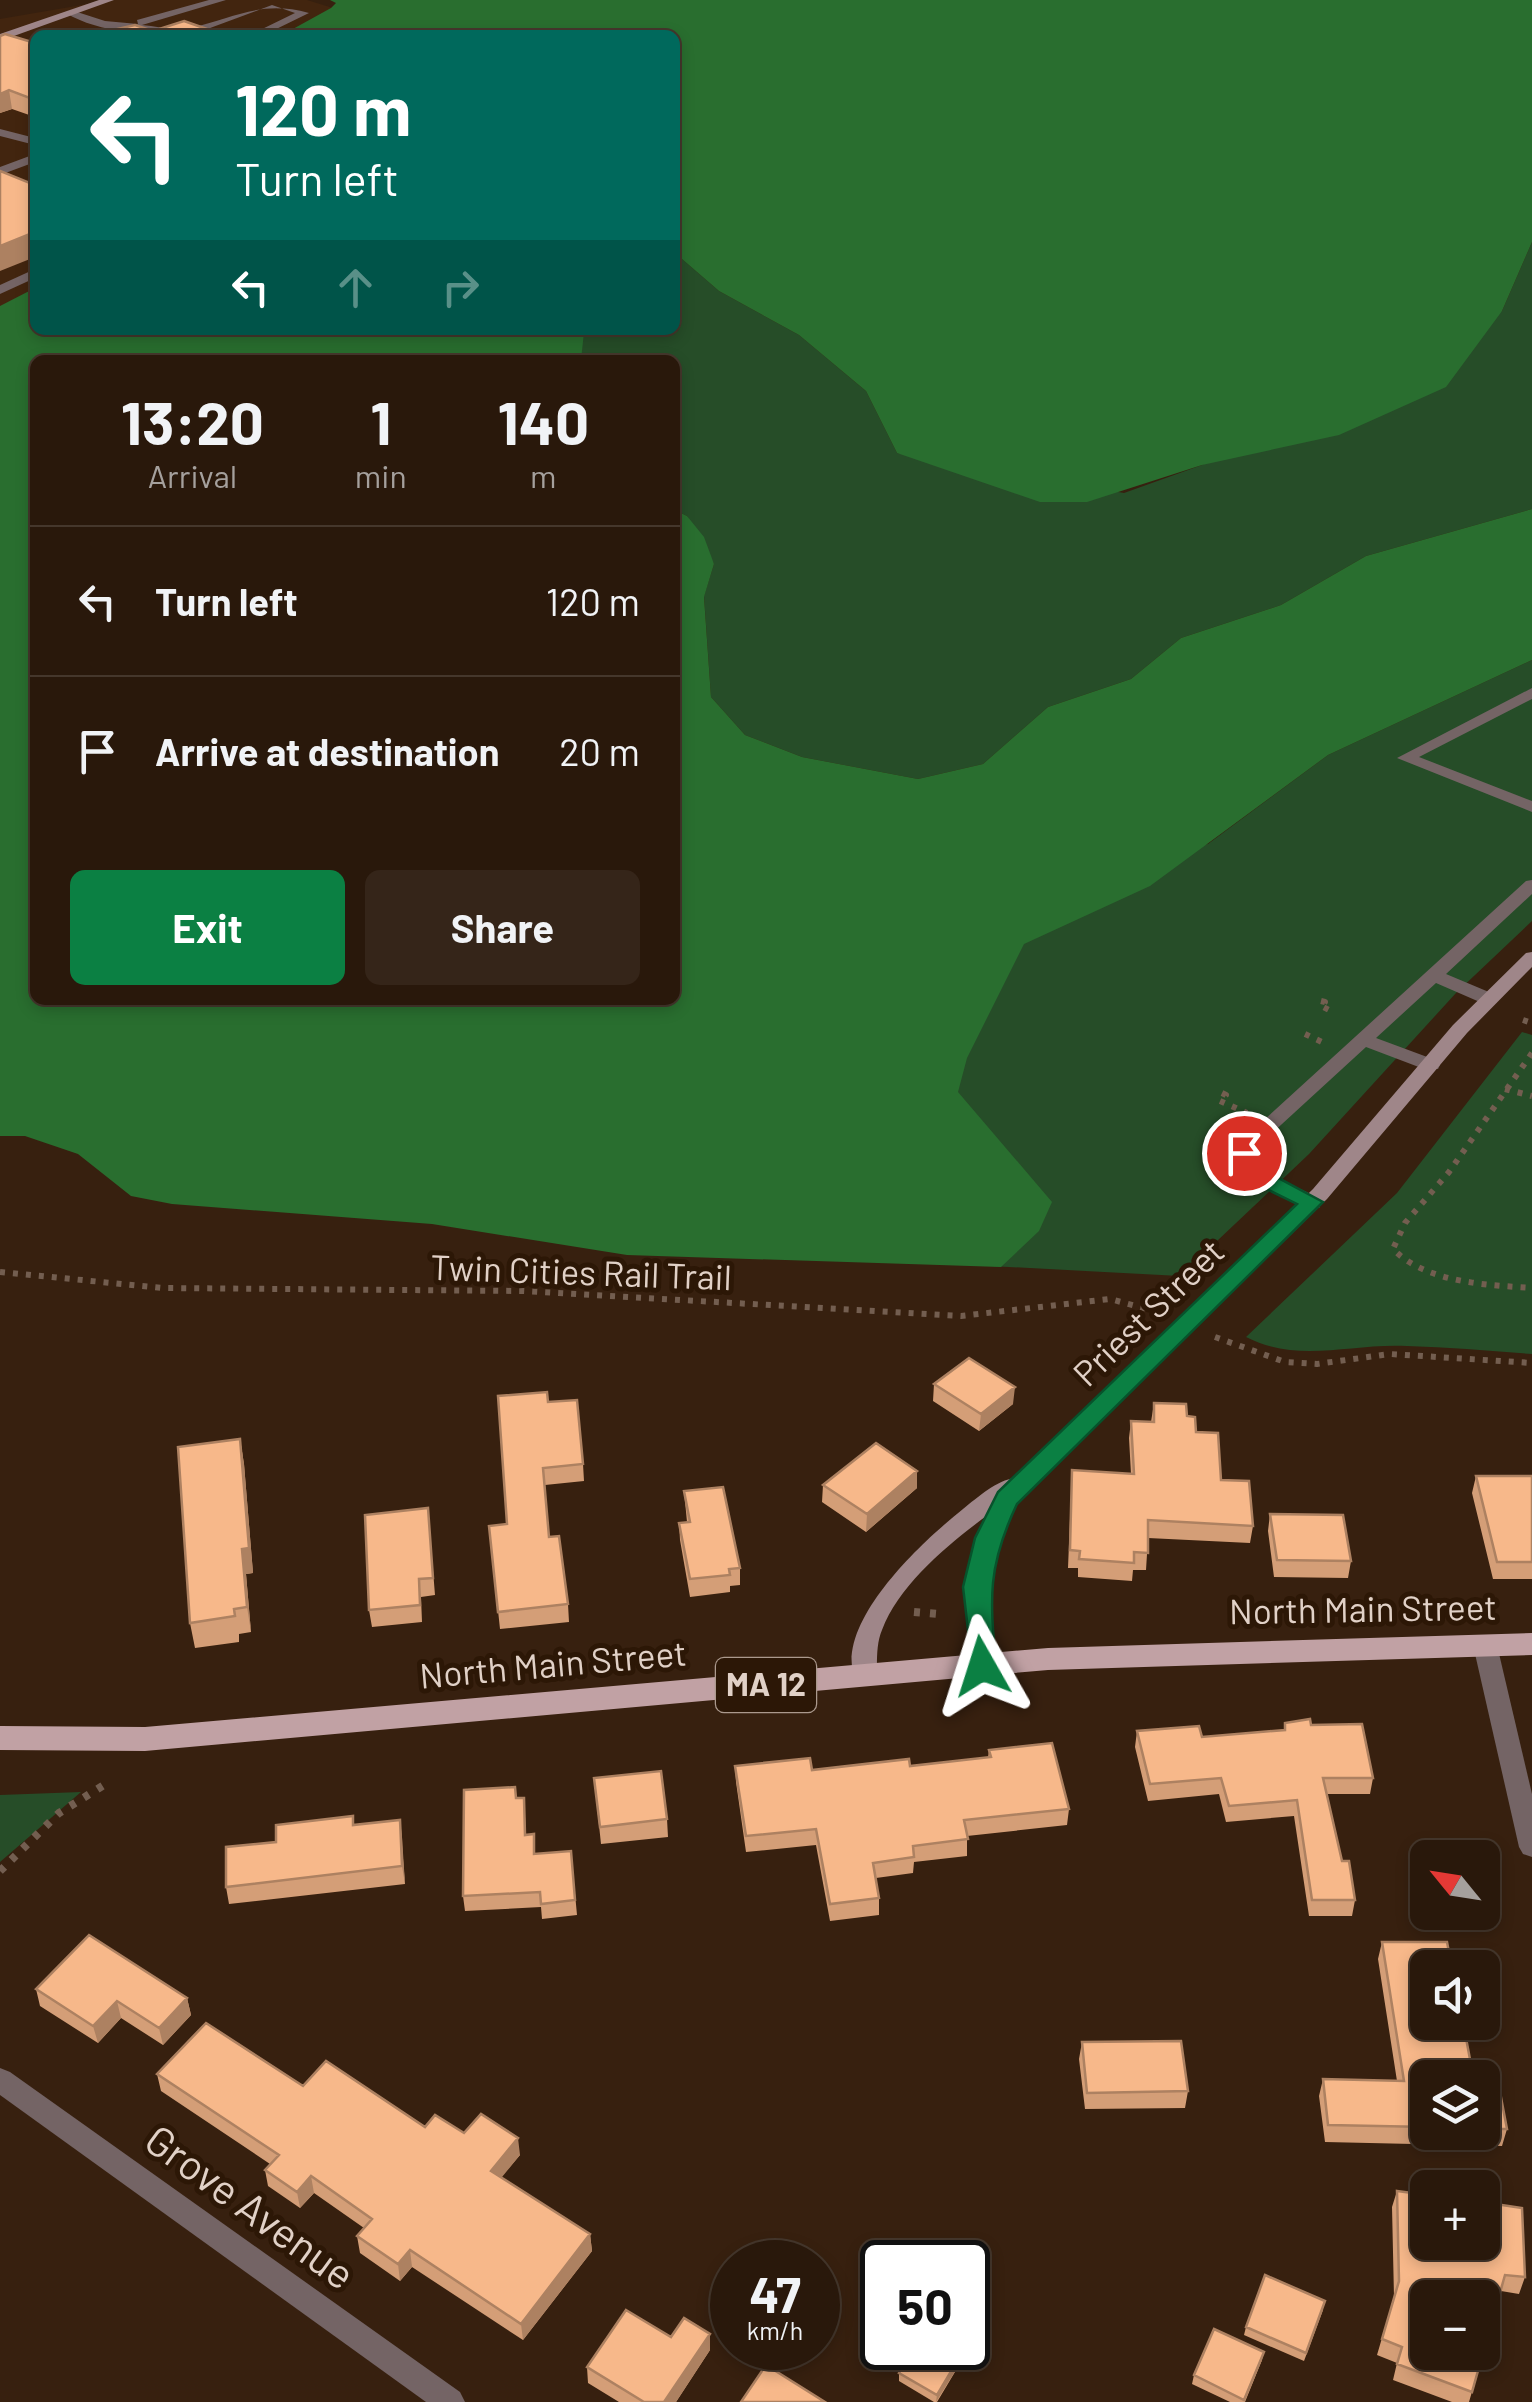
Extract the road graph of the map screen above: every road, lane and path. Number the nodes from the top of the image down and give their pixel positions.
1 (109, 0) edge
2 (221, 0) edge
3 (270, 1) edge
4 (71, 13) junction
5 (127, 26) junction
6 (111, 30) edge
7 (180, 30) edge
8 (196, 30) edge
9 (267, 30) edge
10 (0, 38) edge
11 (0, 132) edge
12 (30, 141) edge
13 (30, 160) edge
14 (0, 171) edge
15 (0, 180) edge
16 (18, 186) edge
17 (30, 275) edge
18 (0, 290) edge
19 (1532, 693) edge
20 (1532, 807) edge
21 (1532, 885) edge
22 (1523, 905) edge
23 (1532, 957) edge
24 (1433, 976) junction
25 (1489, 999) junction
26 (1321, 1001) dead end
27 (1330, 1011) dead end
28 (1523, 1020) dead end
29 (1532, 1023) edge
30 (1364, 1040) junction
31 (1532, 1053) edge
32 (1431, 1065) junction
33 (1505, 1090) junction
34 (1222, 1093) dead end
35 (1532, 1096) edge
36 (1230, 1105) dead end
37 (1312, 1202) junction
38 (0, 1272) edge
39 (1532, 1288) edge
40 (1155, 1310) dead end
41 (1225, 1341) dead end
42 (1532, 1363) edge
43 (1023, 1478) junction
44 (912, 1612) dead end
45 (938, 1614) dead end
46 (1532, 1644) edge
47 (1485, 1645) junction
48 (982, 1666) junction
49 (865, 1676) junction
50 (0, 1738) edge
51 (1521, 1756) edge
52 (104, 1784) dead end
53 (1532, 1847) edge
54 (0, 1871) edge
55 (0, 2080) edge
56 (450, 2402) edge

1 - 4 main road
2 - 5 street
3 - 8 street
3 - 9 street
4 - 5 street
4 - 10 main road
5 - 6 street
5 - 7 street
11 - 12 street
13 - 14 street
15 - 16 street
17 - 18 street
19 - 20 street
21 - 22 street
22 - 24 street
23 - 25 main road, Priest Street
24 - 25 street
24 - 30 street
25 - 32 main road, Priest Street
26 - 27 path
28 - 29 path
30 - 32 street
30 - 37 street
31 - 33 path
32 - 37 main road, Priest Street
33 - 35 path
33 - 39 path
34 - 36 path
37 - 43 main road, Priest Street
38 - 40 path, Twin Cities Rail Trail
41 - 42 path
43 - 48 main road, Priest Street
43 - 49 main road
44 - 45 path
46 - 47 main road, North Main Street / MA 12
47 - 48 main road, North Main Street / MA 12
47 - 51 street
48 - 49 main road, North Main Street / MA 12
49 - 50 main road, North Main Street / MA 12
51 - 53 street
52 - 54 path
55 - 56 street, Grove Avenue

